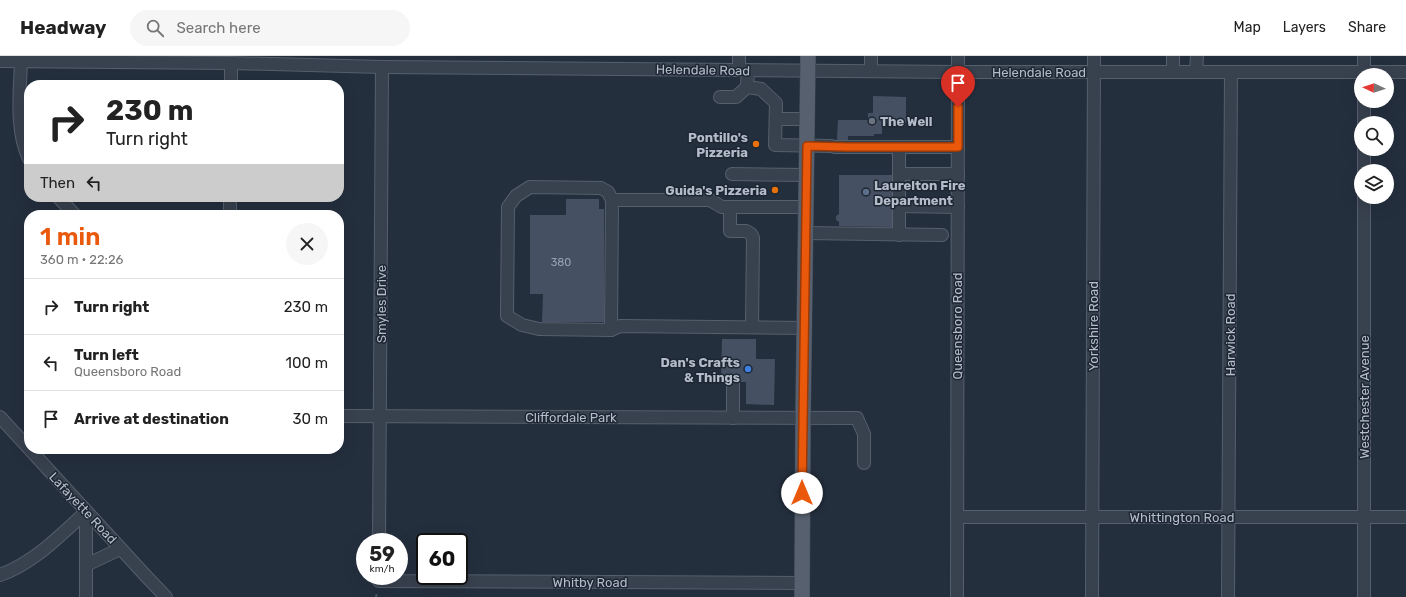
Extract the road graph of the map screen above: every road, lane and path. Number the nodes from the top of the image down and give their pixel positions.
1 (739, 56) edge
2 (871, 56) edge
3 (958, 56) edge
4 (1094, 56) edge
5 (1173, 56) edge
6 (1197, 56) edge
7 (1364, 56) edge
8 (0, 61) edge
9 (21, 61) junction
10 (413, 62) edge
11 (231, 63) junction
12 (808, 63) edge
13 (382, 67) junction
14 (1364, 68) edge
15 (743, 70) junction
16 (871, 71) junction
17 (958, 72) junction
18 (1094, 72) junction
19 (1172, 72) junction
20 (1196, 72) junction
21 (1231, 72) junction
22 (1406, 72) edge
23 (1394, 73) edge
24 (1354, 74) edge
25 (231, 80) edge
26 (748, 87) junction
27 (720, 97) dead end
28 (776, 119) junction
29 (807, 119) junction
30 (807, 146) junction
31 (899, 147) junction
32 (958, 147) junction
33 (24, 148) edge
34 (732, 174) dead end
35 (899, 174) junction
36 (958, 174) junction
37 (806, 175) junction
38 (612, 200) junction
39 (63, 202) edge
40 (1364, 204) edge
41 (899, 206) junction
42 (730, 207) junction
43 (806, 207) junction
44 (958, 207) junction
45 (70, 210) edge
46 (805, 233) junction
47 (900, 235) junction
48 (942, 235) dead end
49 (752, 327) junction
50 (804, 328) junction
51 (611, 330) junction
52 (733, 383) dead end
53 (380, 415) junction
54 (344, 416) edge
55 (0, 418) edge
56 (733, 418) junction
57 (803, 419) junction
58 (24, 444) edge
59 (33, 454) edge
60 (864, 463) dead end
61 (86, 512) junction
62 (1092, 516) junction
63 (957, 517) junction
64 (1229, 517) junction
65 (1364, 517) junction
66 (1406, 517) edge
67 (379, 533) edge
68 (120, 549) junction
69 (86, 565) junction
70 (0, 575) edge
71 (408, 579) edge
72 (802, 590) edge
73 (86, 597) edge
74 (166, 597) edge
75 (957, 597) edge
76 (1092, 597) edge
77 (1228, 597) edge
78 (1364, 597) edge

1 - 15 street
2 - 16 street
3 - 17 street, Queensboro Road
4 - 18 street, Yorkshire Road
5 - 19 street
6 - 20 street
7 - 14 street
8 - 9 street, Helendale Road
9 - 11 street, Helendale Road
9 - 33 street
10 - 13 street, Helendale Road
10 - 15 street, Helendale Road
11 - 13 street, Helendale Road
11 - 25 street
12 - 15 street, Helendale Road
12 - 16 street, Helendale Road
12 - 29 main road
13 - 53 street, Smyles Drive
15 - 26 street
16 - 17 street, Helendale Road
17 - 18 street, Helendale Road
17 - 32 street, Queensboro Road
18 - 19 street, Helendale Road
18 - 62 street, Yorkshire Road
19 - 20 street, Helendale Road
20 - 21 street, Helendale Road
21 - 24 street, Helendale Road
21 - 64 street, Harwick Road
22 - 23 street, Helendale Road
26 - 27 street
26 - 28 street
28 - 29 street
28 - 30 street
29 - 30 main road
30 - 31 street
30 - 37 main road
31 - 32 street
31 - 35 street
32 - 36 street, Queensboro Road
34 - 37 street
35 - 36 street
35 - 41 street
36 - 44 street, Queensboro Road
37 - 43 main road
38 - 42 street
38 - 51 street
38 - 51 street
39 - 45 street
40 - 65 street, Westchester Avenue
41 - 44 street
41 - 47 street
42 - 43 street
42 - 49 street
43 - 46 main road
44 - 63 street, Queensboro Road
46 - 47 street
46 - 50 main road
47 - 48 street
49 - 50 street
49 - 51 street
50 - 57 main road
52 - 56 street
53 - 54 street, Cliffordale Park
53 - 56 street, Cliffordale Park
53 - 67 street, Smyles Drive
55 - 58 street, Lafayette Road
56 - 57 street, Cliffordale Park
57 - 60 street, Cliffordale Park
57 - 72 main road
59 - 61 street, Lafayette Road
61 - 68 street, Lafayette Road
61 - 69 street
61 - 70 street
62 - 63 street, Whittington Road
62 - 64 street, Whittington Road
62 - 76 street, Yorkshire Road
63 - 75 street, Queensboro Road
64 - 65 street, Whittington Road
64 - 77 street, Harwick Road
65 - 66 street, Whittington Road
65 - 78 street, Westchester Avenue
68 - 69 street
68 - 74 street, Lafayette Road
69 - 73 street
71 - 72 street, Whitby Road

